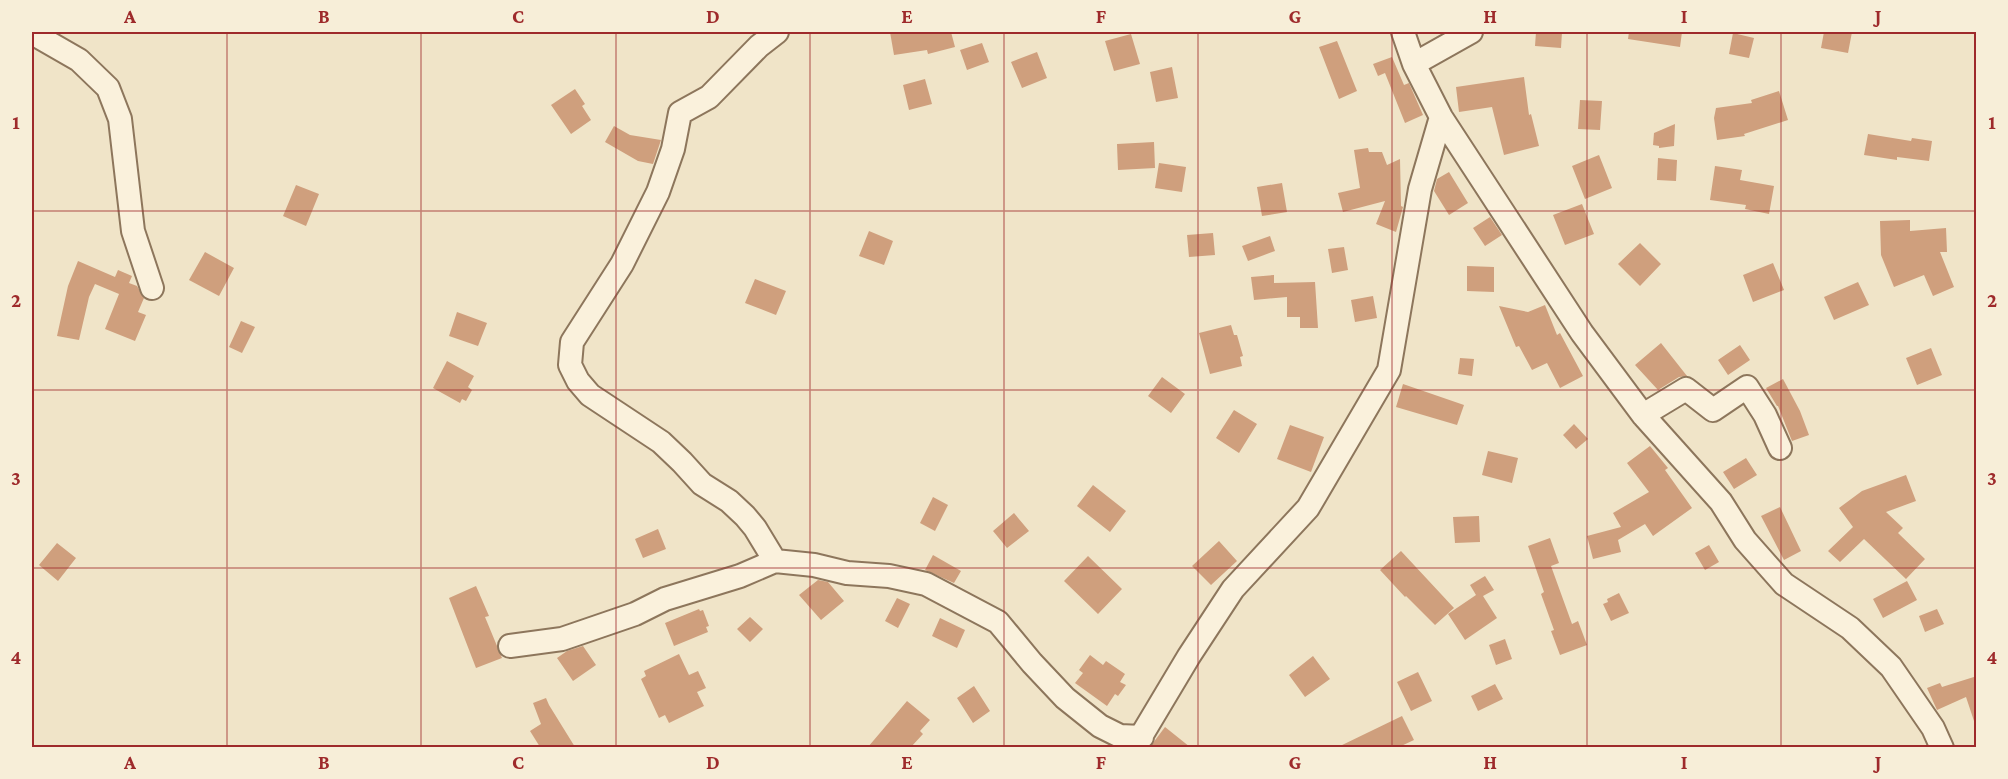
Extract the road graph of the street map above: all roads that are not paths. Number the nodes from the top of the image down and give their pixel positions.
1 (777, 32) edge
2 (1403, 32) edge
3 (1471, 32) edge
4 (32, 33) edge
5 (1414, 64) junction
6 (1441, 117) junction
7 (152, 288) dead end
8 (1643, 415) junction
9 (1780, 448) dead end
10 (775, 561) junction
11 (510, 646) dead end
12 (1138, 742) edge
13 (1942, 747) edge

1 - 10 street
2 - 5 street
3 - 5 street
4 - 7 street
5 - 6 street
6 - 8 street
6 - 12 street
8 - 9 street
8 - 13 street
10 - 11 street
10 - 12 street

